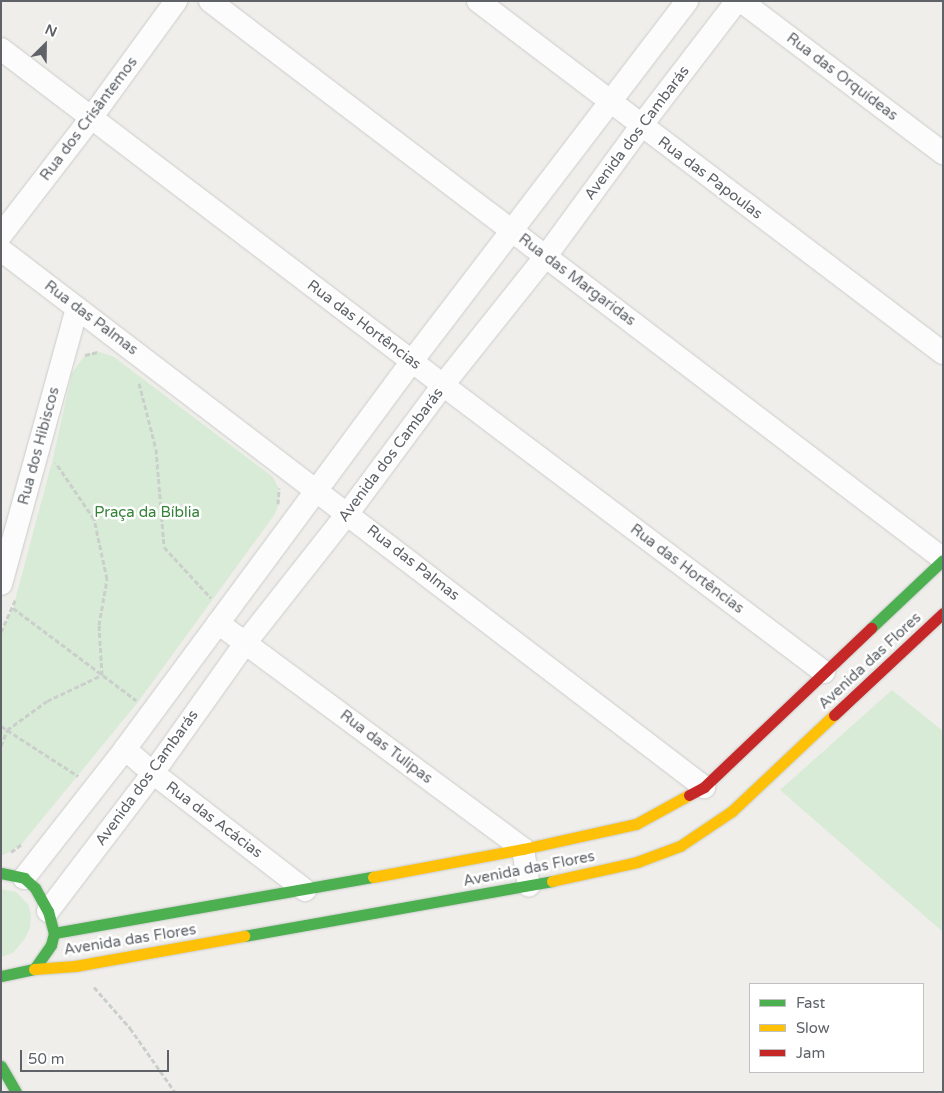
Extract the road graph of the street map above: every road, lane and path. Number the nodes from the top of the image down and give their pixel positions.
1 (176, 1) edge
2 (210, 1) edge
3 (478, 1) edge
4 (687, 1) edge
5 (737, 1) edge
6 (742, 1) edge
7 (1, 49) edge
8 (610, 102) junction
9 (91, 118) junction
10 (641, 126) junction
11 (943, 153) edge
12 (513, 231) junction
13 (1, 235) edge
14 (1, 250) edge
15 (546, 256) junction
16 (77, 308) junction
17 (943, 353) edge
18 (106, 354) dead end
19 (81, 361) dead end
20 (412, 362) junction
21 (138, 382) dead end
22 (442, 386) junction
23 (51, 468) dead end
24 (276, 483) dead end
25 (316, 491) junction
26 (277, 507) dead end
27 (348, 513) junction
28 (943, 560) edge
29 (8, 591) edge
30 (214, 600) dead end
31 (12, 608) junction
32 (943, 613) edge
33 (218, 623) junction
34 (1, 632) edge
35 (246, 642) junction
36 (824, 672) junction
37 (102, 675) junction
38 (144, 694) dead end
39 (1, 726) edge
40 (7, 730) junction
41 (1, 746) edge
42 (125, 749) junction
43 (85, 769) dead end
44 (153, 773) junction
45 (79, 777) junction
46 (73, 784) dead end
47 (704, 787) junction
48 (26, 839) dead end
49 (523, 849) junction
50 (4, 856) dead end
51 (1, 873) edge
52 (24, 878) junction
53 (529, 886) junction
54 (305, 890) junction
55 (48, 911) junction
56 (54, 933) junction
57 (75, 966) junction
58 (34, 969) junction
59 (1, 976) edge
60 (1, 1066) edge
61 (16, 1092) edge
62 (175, 1092) edge

1 - 9 street, Rua dos Crisântemos
2 - 12 street, Rua das Margaridas
3 - 8 street, Rua das Papoulas
4 - 8 street
5 - 10 street, Avenida dos Cambarás
6 - 11 street, Rua das Orquídeas
7 - 9 street, Rua das Hortências
8 - 10 street, Rua das Papoulas
8 - 12 street
9 - 13 street, Rua dos Crisântemos
9 - 20 street, Rua das Hortências
10 - 15 street, Avenida dos Cambarás
10 - 17 street, Rua das Papoulas
12 - 15 street, Rua das Margaridas
12 - 20 street
14 - 16 street, Rua das Palmas
15 - 22 street, Avenida dos Cambarás
15 - 28 street, Rua das Margaridas
16 - 25 street, Rua das Palmas
16 - 29 street, Rua dos Hibiscos
18 - 19 path
20 - 22 street, Rua das Hortências
20 - 25 street
21 - 30 path
22 - 27 street, Avenida dos Cambarás
22 - 36 street, Rua das Hortências
23 - 37 path
24 - 26 path
25 - 27 street, Rua das Palmas
25 - 33 street
27 - 35 street, Avenida dos Cambarás
27 - 47 street, Rua das Palmas
28 - 36 main road, Avenida das Flores
29 - 31 path
31 - 34 path
31 - 37 path
32 - 53 main road, Avenida das Flores
33 - 35 street, Rua das Tulipas
33 - 42 street
35 - 44 street, Avenida dos Cambarás
35 - 49 street, Rua das Tulipas
36 - 47 main road, Avenida das Flores
37 - 38 path
37 - 40 path
39 - 40 path
40 - 41 path
40 - 45 path
42 - 44 street, Rua das Acácias
42 - 52 street
43 - 45 path
44 - 54 street, Rua das Acácias
44 - 55 street, Avenida dos Cambarás
45 - 46 path
47 - 49 main road, Avenida das Flores
48 - 50 path
49 - 53 street
49 - 54 main road, Avenida das Flores
51 - 52 main road
52 - 55 main road
53 - 57 main road, Avenida das Flores
54 - 56 main road, Avenida das Flores
55 - 56 main road
56 - 58 main road
57 - 58 main road, Avenida das Flores
57 - 62 path
58 - 59 main road, Avenida das Flores
60 - 61 main road

